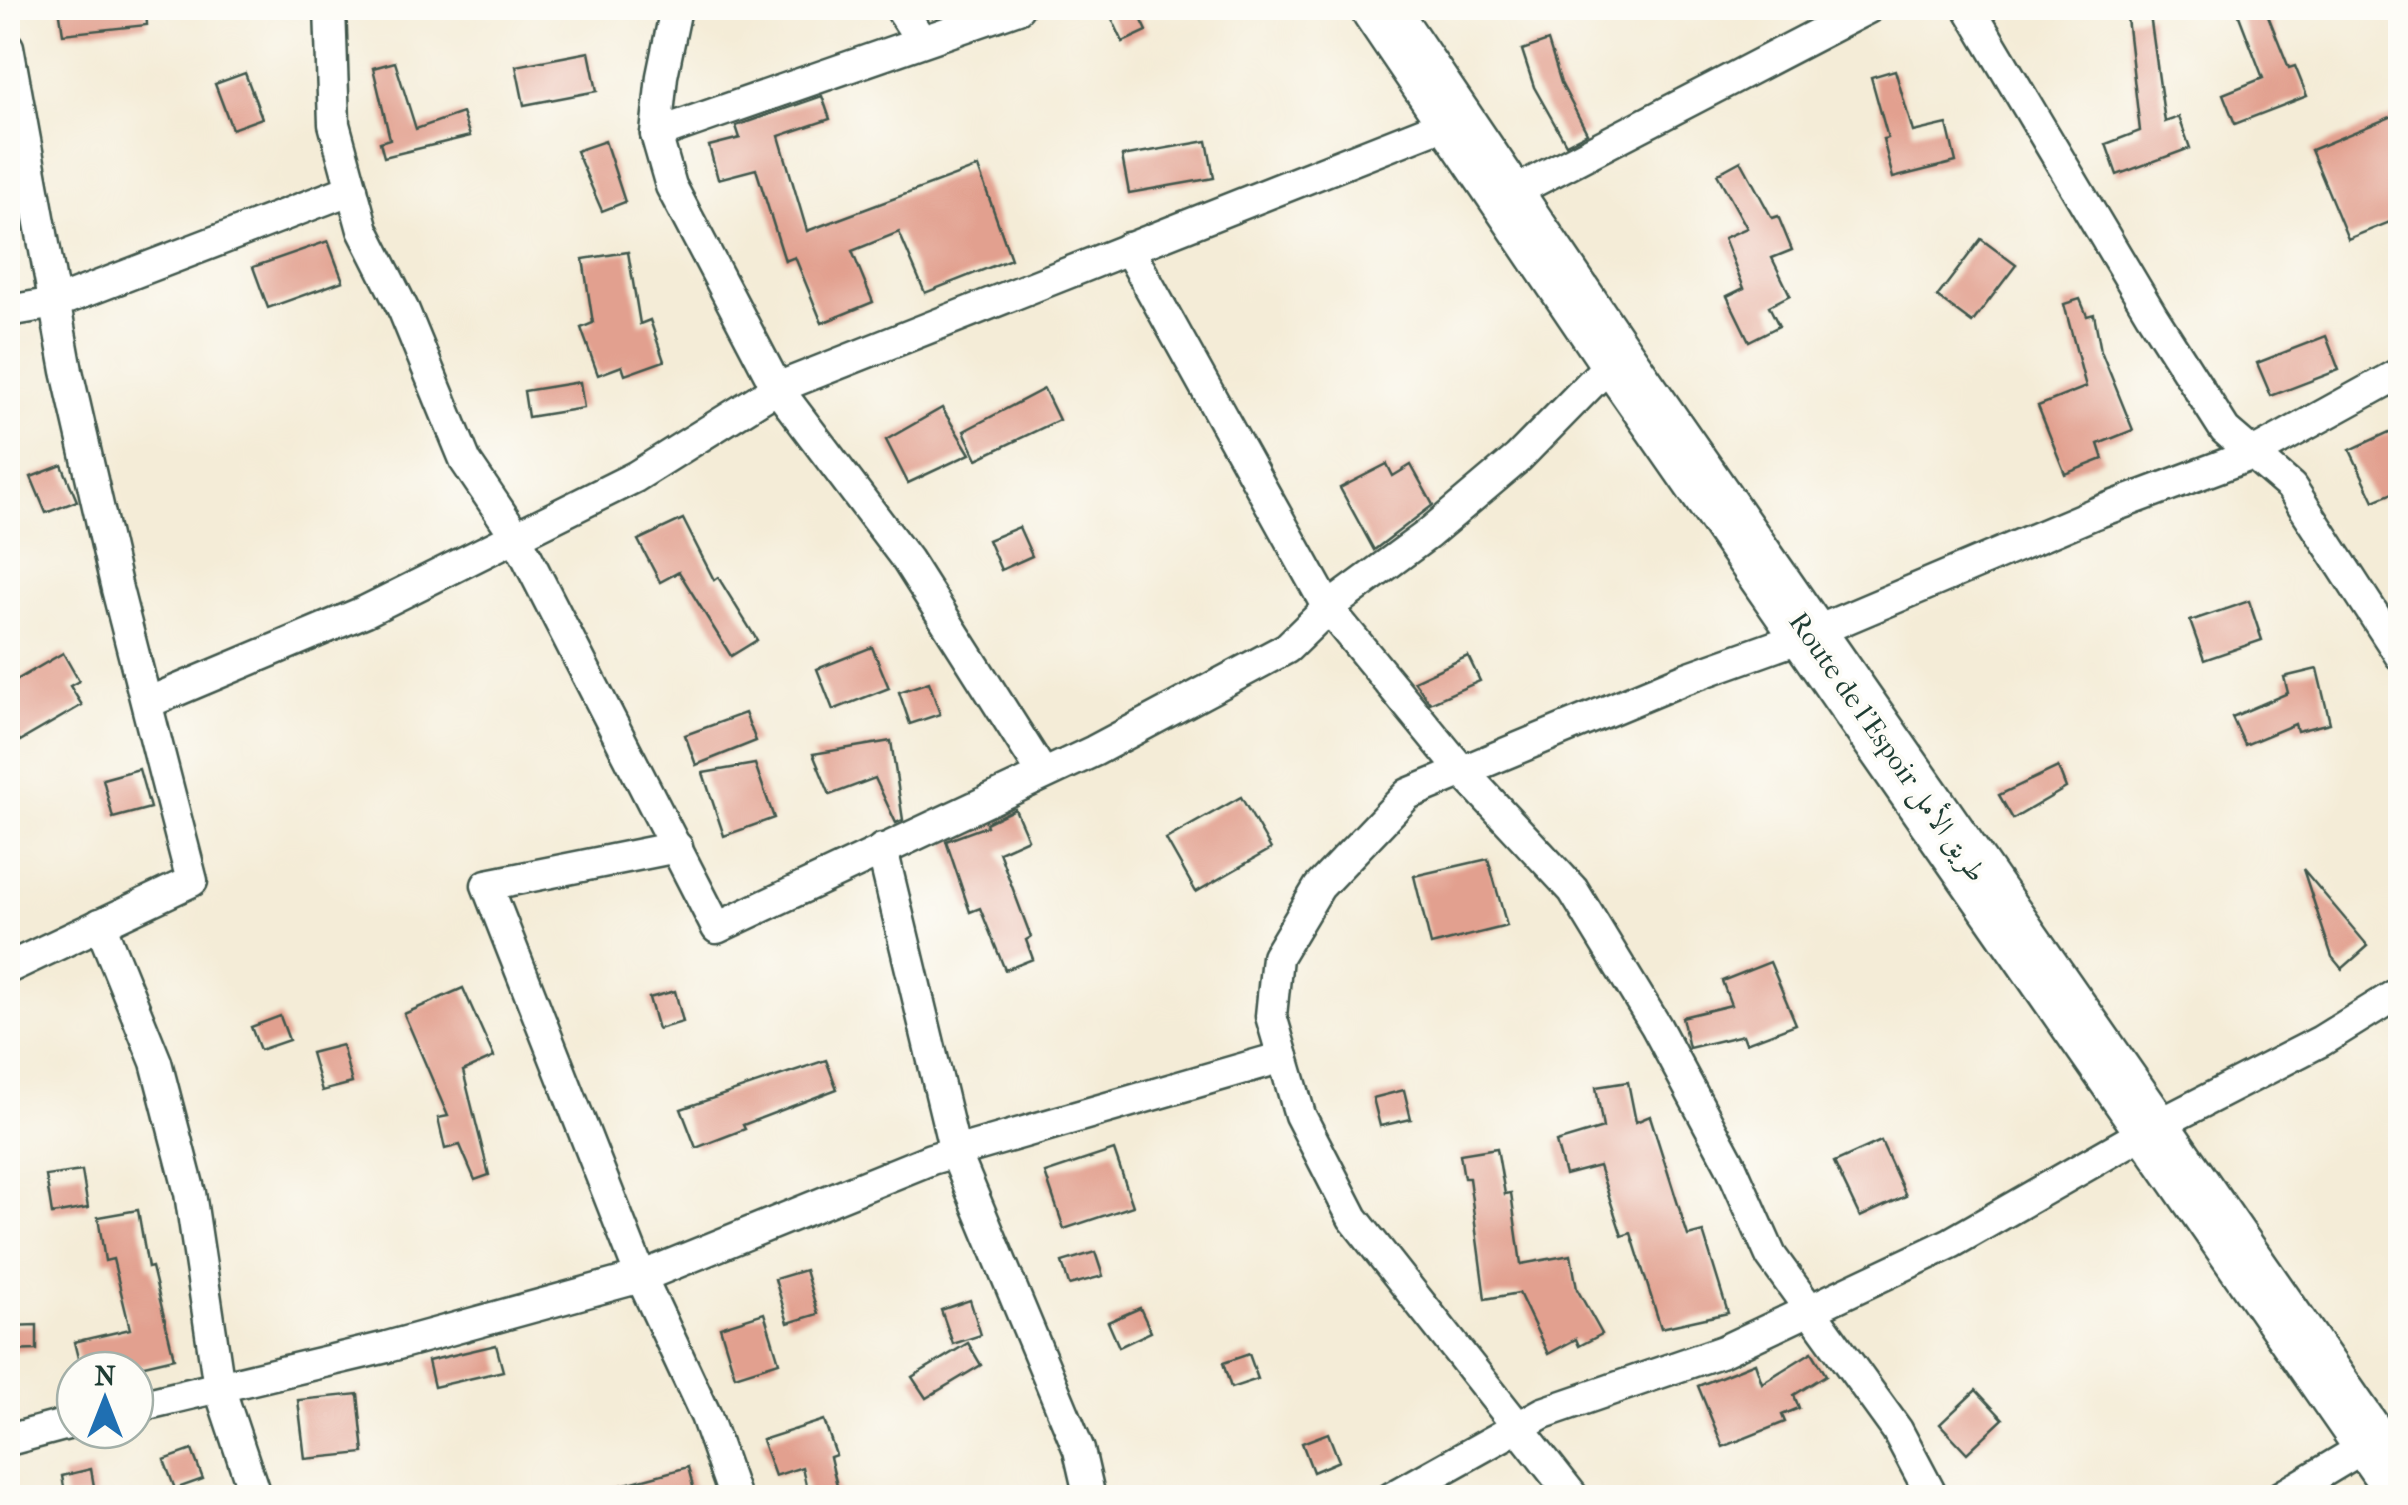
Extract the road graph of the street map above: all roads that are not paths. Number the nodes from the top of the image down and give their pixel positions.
1 (330, 8) edge
2 (676, 8) edge
3 (900, 8) edge
4 (1018, 8) edge
5 (1379, 8) edge
6 (1868, 8) edge
7 (1970, 8) edge
8 (921, 40) junction
9 (8, 47) edge
10 (1454, 120) junction
11 (656, 134) junction
12 (352, 189) junction
13 (1506, 196) junction
14 (1128, 248) junction
15 (55, 303) junction
16 (8, 311) edge
17 (1616, 358) junction
18 (2400, 373) edge
19 (777, 388) junction
20 (2253, 454) junction
21 (516, 536) junction
22 (1328, 608) junction
23 (1810, 634) junction
24 (2400, 655) edge
25 (146, 703) junction
26 (1463, 772) junction
27 (1044, 774) junction
28 (677, 848) junction
29 (882, 849) junction
30 (100, 924) junction
31 (8, 968) edge
32 (2400, 992) edge
33 (1283, 1057) junction
34 (2152, 1128) junction
35 (955, 1152) junction
36 (642, 1277) junction
37 (1813, 1311) junction
38 (219, 1387) junction
39 (155, 1403) edge
40 (55, 1427) edge
41 (1518, 1428) junction
42 (8, 1440) edge
43 (2386, 1464) edge
44 (256, 1498) edge
45 (735, 1498) edge
46 (1090, 1498) edge
47 (1391, 1498) edge
48 (1574, 1498) edge
49 (1933, 1498) edge
50 (2280, 1498) edge

1 - 12 street
2 - 11 street
3 - 8 street
4 - 8 street
5 - 10 highway, Route de l’Espoir طريق الأمل
6 - 13 street
7 - 20 street
8 - 11 street
9 - 15 street
10 - 13 highway, Route de l’Espoir طريق الأمل
10 - 14 street
11 - 19 street
12 - 15 street
12 - 21 street
13 - 17 highway, Route de l’Espoir طريق الأمل
14 - 19 street
14 - 22 street
15 - 16 street
15 - 25 street
17 - 22 street
17 - 23 highway, Route de l’Espoir طريق الأمل
18 - 20 street
19 - 21 street
19 - 27 street
20 - 23 street
20 - 24 street
21 - 25 street
21 - 28 street
22 - 26 street
22 - 27 street
23 - 26 street
23 - 34 highway, Route de l’Espoir طريق الأمل
25 - 30 street
26 - 33 street
26 - 37 street
27 - 29 street
28 - 29 street
28 - 36 street
29 - 35 street
30 - 31 street
30 - 38 street
32 - 34 street
33 - 35 street
33 - 41 street
34 - 37 street
34 - 43 highway, Route de l’Espoir طريق الأمل
35 - 36 street
35 - 46 street
36 - 38 street
36 - 45 street
37 - 41 street
37 - 49 street
38 - 39 street
38 - 44 street
40 - 42 street
41 - 47 street
41 - 48 street
43 - 50 street

